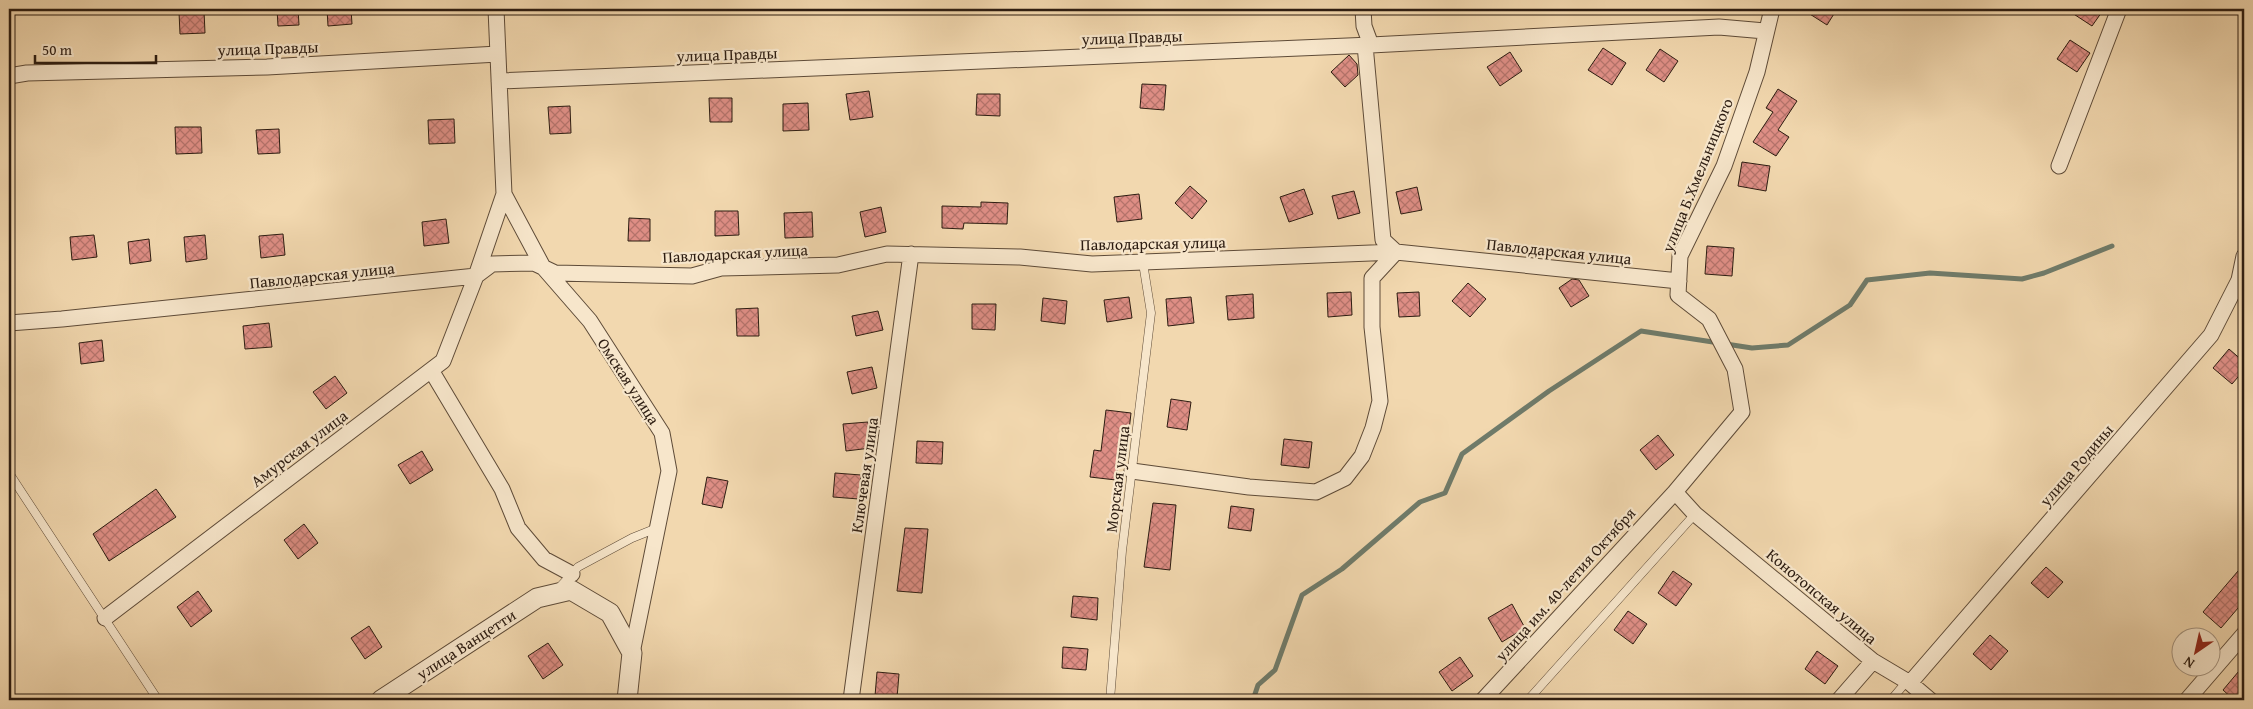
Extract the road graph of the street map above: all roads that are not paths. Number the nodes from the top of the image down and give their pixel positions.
1 (496, 9) edge
2 (1364, 9) edge
3 (1772, 9) edge
4 (2119, 9) edge
5 (1765, 31) junction
6 (1368, 45) junction
7 (498, 54) junction
8 (9, 76) edge
9 (499, 81) junction
10 (2059, 166) dead end
11 (504, 194) junction
12 (1396, 252) junction
13 (911, 254) junction
14 (2244, 256) edge
15 (1143, 262) junction
16 (543, 268) junction
17 (476, 276) junction
18 (1678, 281) junction
19 (2239, 286) edge
20 (9, 323) edge
21 (431, 370) junction
22 (1132, 471) junction
23 (9, 473) edge
24 (1675, 492) junction
25 (1695, 514) junction
26 (657, 528) junction
27 (572, 574) junction
28 (554, 594) junction
29 (105, 618) junction
30 (2244, 634) edge
31 (632, 653) junction
32 (1873, 661) junction
33 (1908, 682) junction
34 (158, 700) edge
35 (381, 700) edge
36 (627, 700) edge
37 (851, 700) edge
38 (1110, 700) edge
39 (1483, 700) edge
40 (1528, 700) edge
41 (1839, 700) edge
42 (1890, 700) edge
43 (1930, 700) edge
44 (2187, 700) edge

1 - 7 street
2 - 6 street
3 - 5 street, улица Б.Хмельницкого
4 - 10 street
5 - 6 street, улица Правды
5 - 18 street, улица Б.Хмельницкого
6 - 9 street, улица Правды
6 - 12 street
7 - 8 street, улица Правды
7 - 9 street
9 - 11 street
11 - 16 street, Омская улица
11 - 17 street, Амурская улица
12 - 15 street, Павлодарская улица
12 - 18 street, Павлодарская улица
12 - 22 street
13 - 15 street, Павлодарская улица
13 - 16 street, Павлодарская улица
13 - 37 street, Ключевая улица
14 - 19 street, улица Родины
15 - 22 lane, Морская улица
16 - 17 street, Павлодарская улица
16 - 26 street, Омская улица
17 - 20 street, Павлодарская улица
17 - 21 street, Амурская улица
18 - 24 street, улица Б.Хмельницкого
19 - 33 street, улица Родины
21 - 27 street
21 - 29 street, Амурская улица
22 - 38 lane, Морская улица
23 - 29 lane
24 - 25 street
24 - 39 street, улица им. 40-летия Октября
25 - 32 street, Конотопская улица
25 - 40 lane
26 - 27 lane
26 - 31 street, Омская улица
27 - 28 lane
28 - 31 street
28 - 35 street, улица Ванцетти
29 - 34 lane
30 - 44 street
31 - 36 street, Омская улица
32 - 33 street, Конотопская улица
32 - 41 street
33 - 42 lane, улица Родины
33 - 43 street, Конотопская улица

